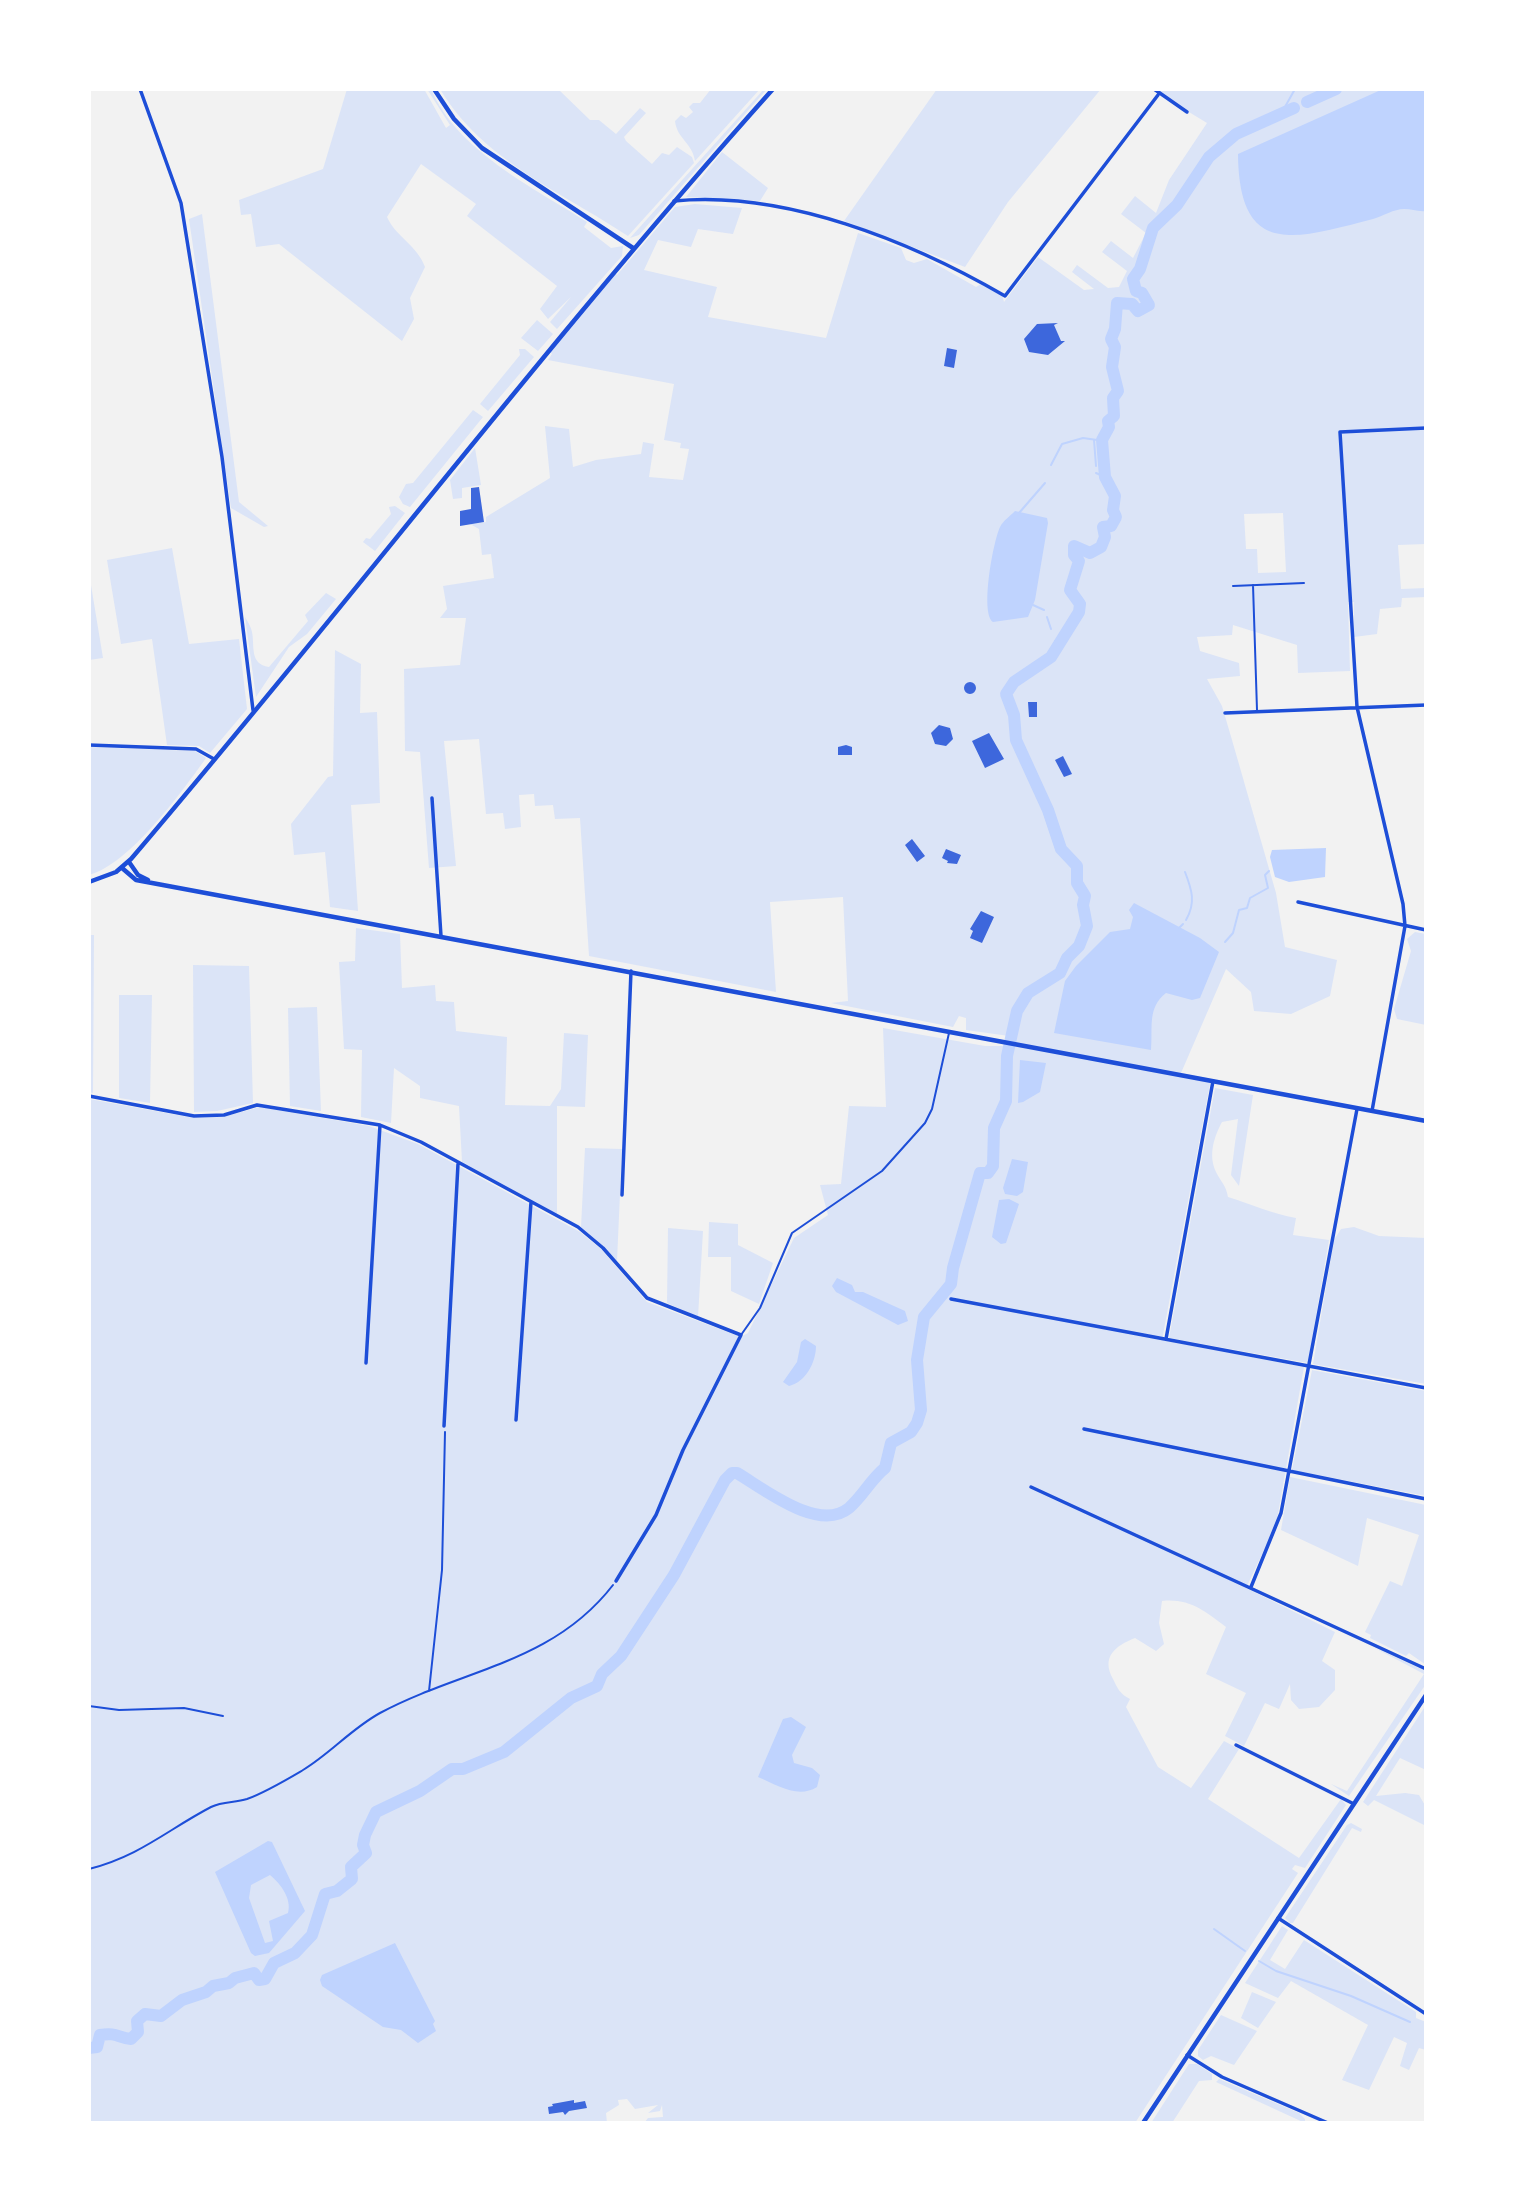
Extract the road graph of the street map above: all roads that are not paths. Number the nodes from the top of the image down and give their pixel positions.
1 (140, 89) edge
2 (434, 89) edge
3 (773, 89) edge
4 (1154, 89) edge
5 (1158, 95) junction
6 (1187, 112) dead end
7 (672, 201) junction
8 (633, 248) junction
9 (1426, 428) edge
10 (1304, 583) dead end
11 (1253, 585) junction
12 (1233, 586) dead end
13 (1426, 705) edge
14 (1357, 708) junction
15 (253, 710) junction
16 (1257, 711) junction
17 (1225, 713) dead end
18 (89, 745) edge
19 (214, 759) junction
20 (432, 798) dead end
21 (129, 862) junction
22 (122, 868) junction
23 (89, 882) edge
24 (155, 882) junction
25 (1298, 902) dead end
26 (1405, 926) junction
27 (1426, 930) edge
28 (441, 936) junction
29 (631, 971) junction
30 (949, 1032) junction
31 (1213, 1081) junction
32 (89, 1096) edge
33 (1357, 1108) junction
34 (1372, 1111) junction
35 (1426, 1121) edge
36 (380, 1125) junction
37 (458, 1164) junction
38 (622, 1195) dead end
39 (531, 1202) junction
40 (951, 1299) dead end
41 (741, 1335) junction
42 (1166, 1339) junction
43 (366, 1363) dead end
44 (1310, 1366) junction
45 (1426, 1388) edge
46 (516, 1420) dead end
47 (444, 1426) road end
48 (1084, 1429) dead end
49 (1289, 1473) junction
50 (1031, 1487) dead end
51 (1426, 1499) edge
52 (616, 1581) road end
53 (1251, 1587) junction
54 (1426, 1669) edge
55 (1426, 1695) edge
56 (1236, 1745) dead end
57 (1354, 1804) junction
58 (1278, 1918) junction
59 (1426, 2014) edge
60 (1187, 2055) junction
61 (1313, 2117) junction
62 (1143, 2123) edge
63 (1310, 2123) edge
64 (1328, 2123) edge

1 - 15 street
2 - 8 street
3 - 7 street
4 - 5 street
5 - 6 street
5 - 7 street
7 - 8 street
8 - 15 street
9 - 14 street
10 - 11 lane
11 - 12 lane
11 - 16 lane
13 - 14 street
14 - 16 street
14 - 26 street
15 - 19 street
16 - 17 street
18 - 19 street
19 - 21 street
20 - 28 street
21 - 22 street
21 - 24 street
22 - 23 street
22 - 24 street
24 - 28 street
25 - 26 street
26 - 27 street
26 - 34 street
28 - 29 street
29 - 30 street
29 - 38 street
30 - 31 street
30 - 41 lane
31 - 33 street
31 - 42 street
32 - 36 street
33 - 34 street
33 - 44 street
34 - 35 street
36 - 37 street
36 - 43 street
37 - 39 street
37 - 47 street
39 - 41 street
39 - 46 street
40 - 42 street
41 - 52 street
42 - 44 street
44 - 45 street
44 - 49 street
48 - 49 street
49 - 51 street
49 - 53 street
50 - 53 street
53 - 54 street
55 - 57 street
56 - 57 street
57 - 58 street
58 - 59 street
58 - 60 street
60 - 61 street
60 - 62 street
61 - 63 street
61 - 64 street

